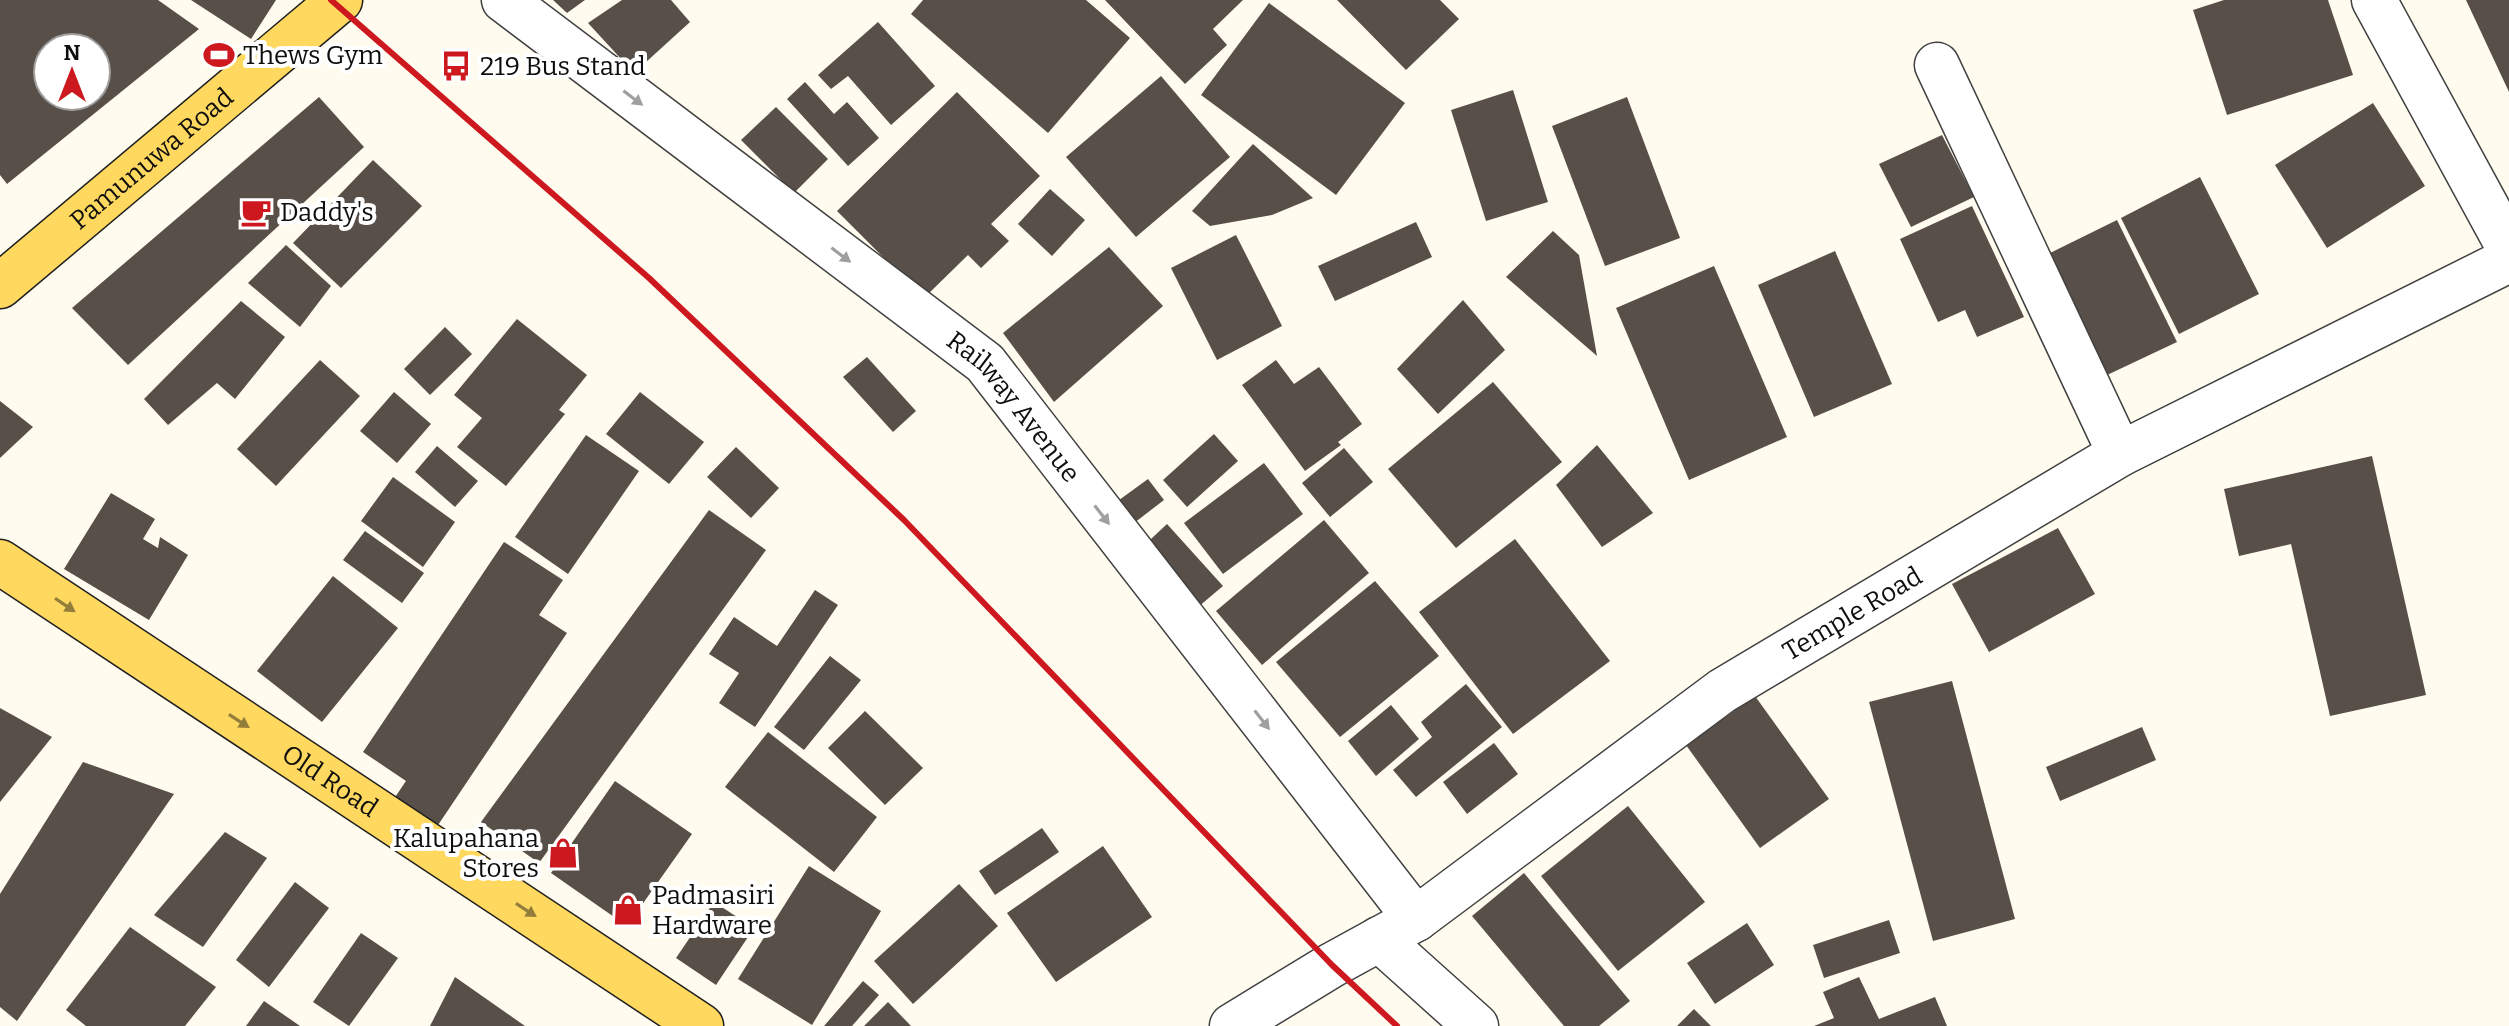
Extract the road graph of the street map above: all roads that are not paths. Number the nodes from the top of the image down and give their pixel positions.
1 (340, 0) edge
2 (504, 0) edge
3 (2374, 0) edge
4 (1937, 65) dead end
5 (2509, 248) edge
6 (2509, 260) edge
7 (0, 286) edge
8 (2120, 454) junction
9 (0, 562) edge
10 (1398, 929) junction
11 (701, 1026) edge
12 (1232, 1026) edge
13 (1476, 1026) edge

1 - 7 main road, Pamunuwa Road
2 -> 10 street, Railway Avenue
3 - 5 street
4 - 8 street
6 - 8 street, Temple Road
8 - 10 street, Temple Road
9 -> 11 main road, Old Road
10 - 12 street, Temple Road
10 - 13 street, Railway Avenue

